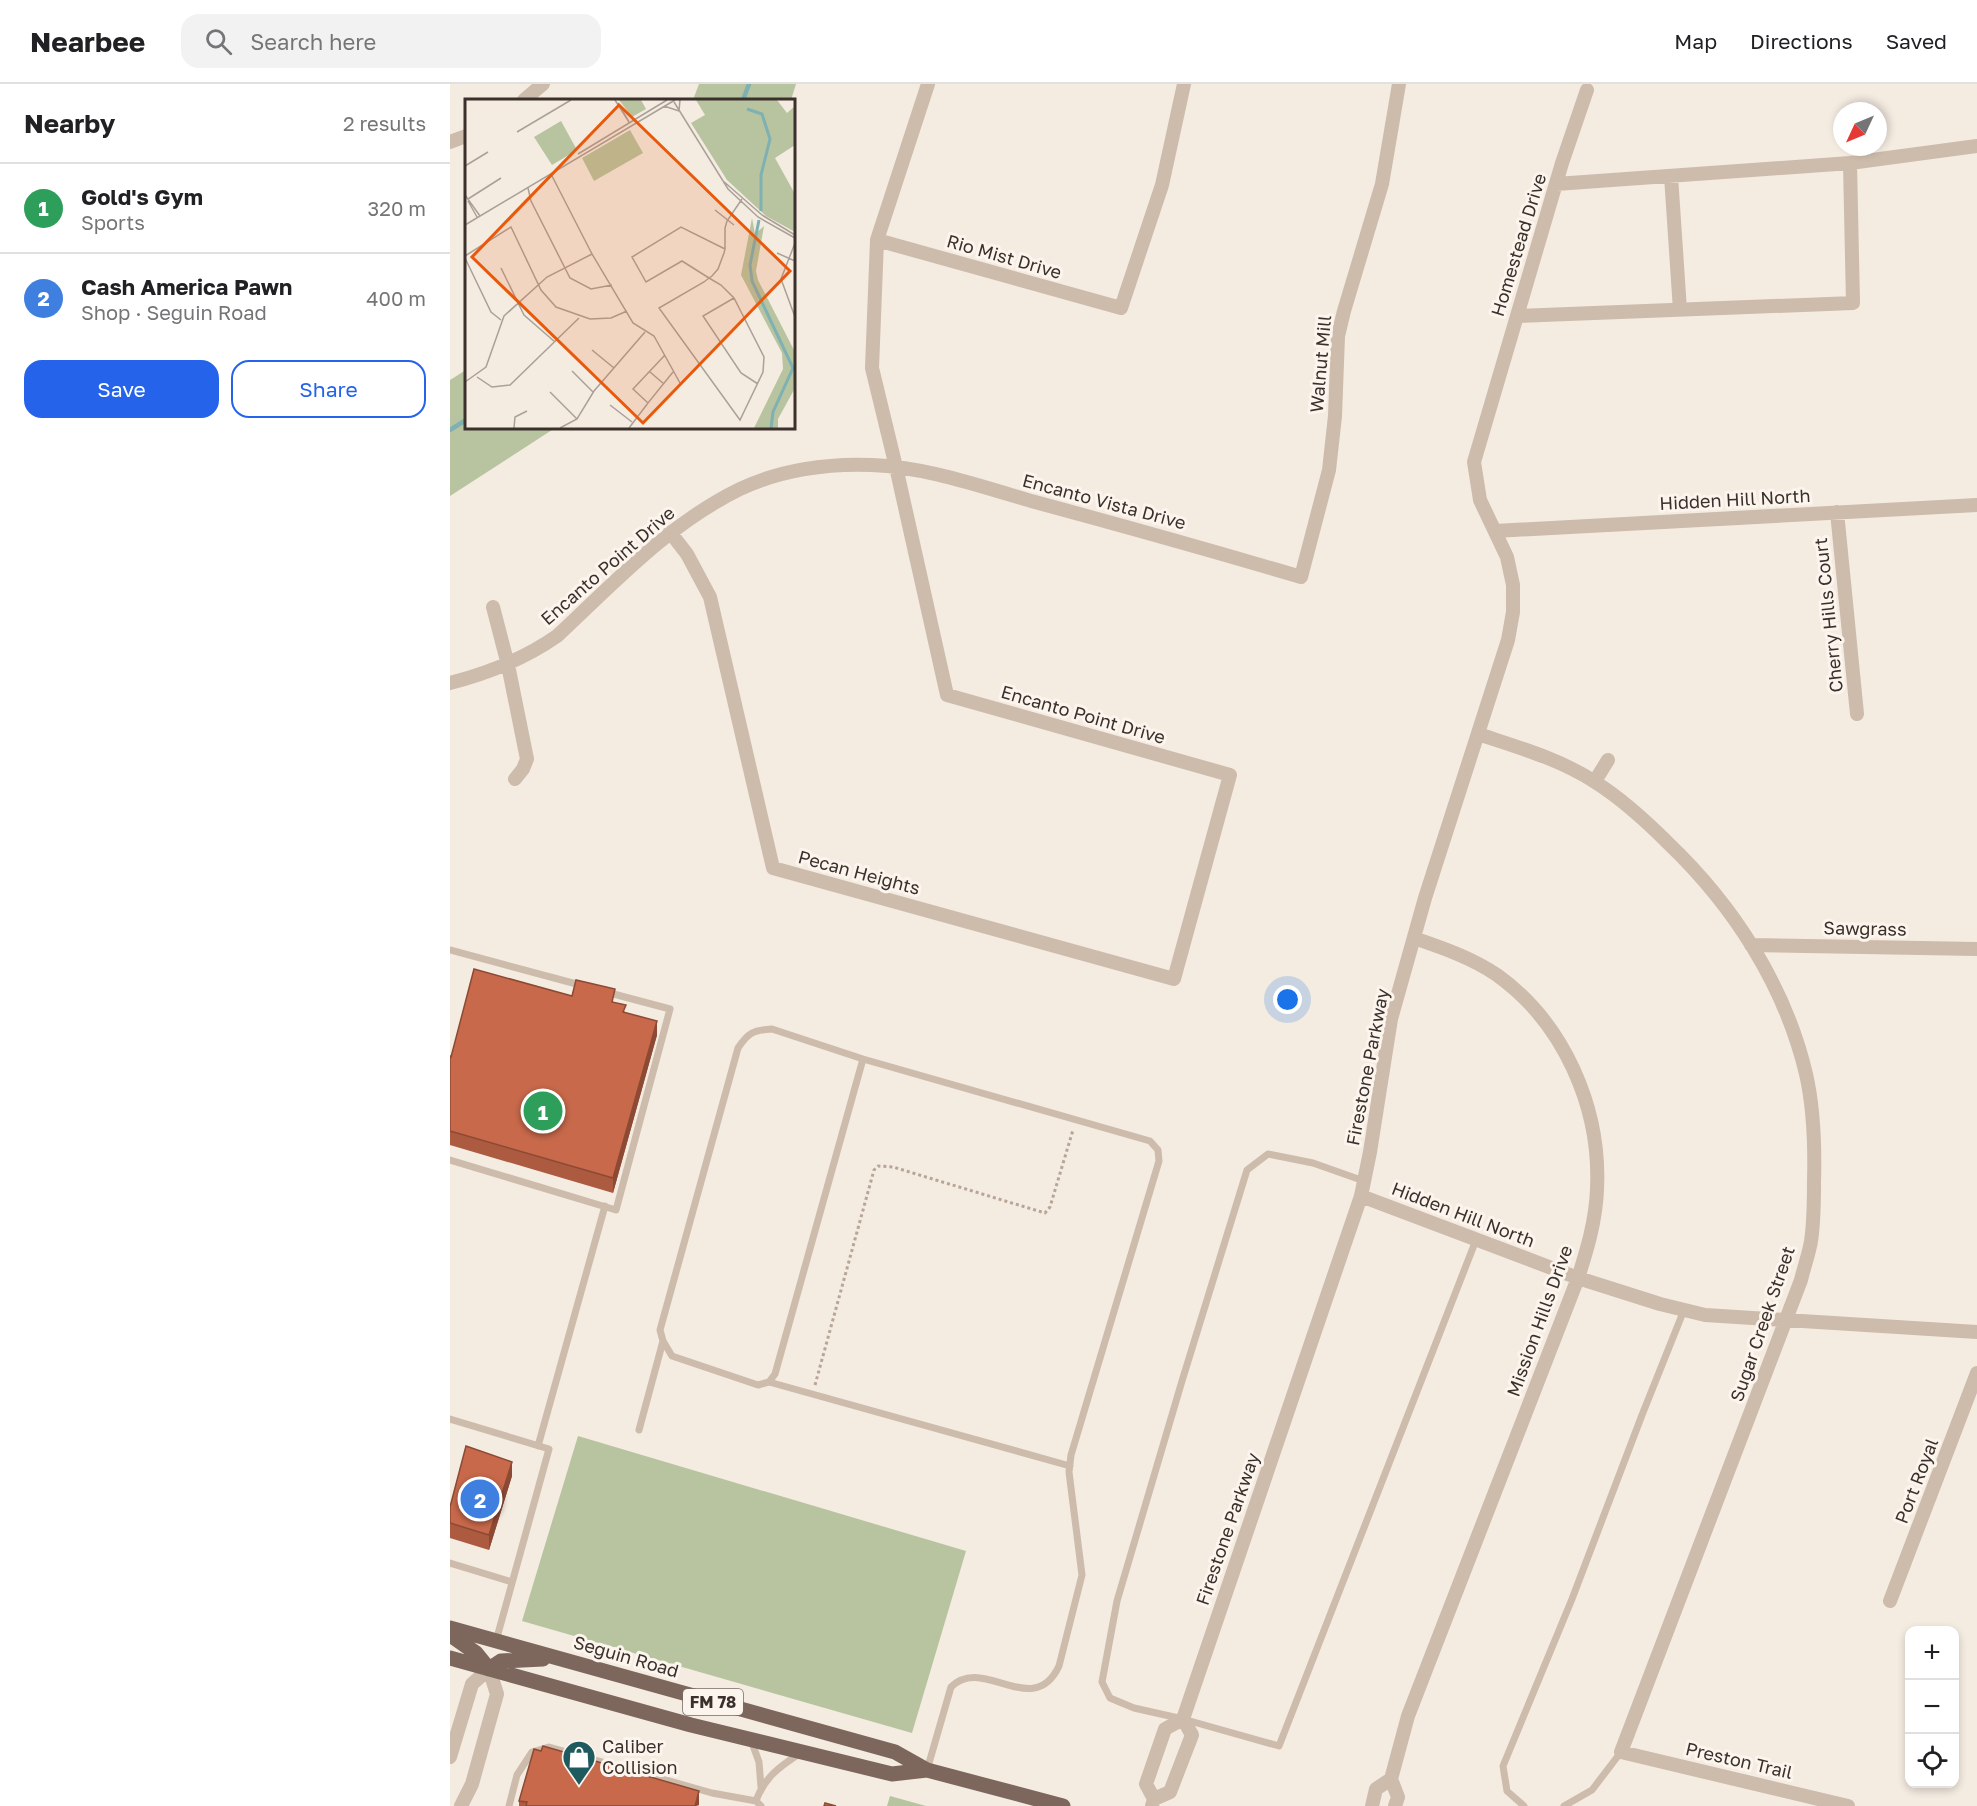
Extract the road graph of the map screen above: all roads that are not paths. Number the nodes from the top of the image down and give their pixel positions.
1 (543, 84) edge
2 (928, 84) edge
3 (1184, 84) edge
4 (1399, 84) edge
5 (1587, 87) edge
6 (525, 99) edge
7 (465, 136) edge
8 (450, 142) edge
9 (1977, 146) edge
10 (1850, 163) junction
11 (1671, 176) junction
12 (1556, 184) junction
13 (877, 240) junction
14 (1680, 310) junction
15 (1517, 316) junction
16 (1487, 417) joint
17 (896, 467) junction
18 (1977, 505) edge
19 (1837, 512) junction
20 (1495, 531) junction
21 (670, 532) junction
22 (1301, 577) joint
23 (493, 607) dead end
24 (508, 664) junction
25 (450, 683) edge
26 (1857, 714) dead end
27 (1478, 734) junction
28 (1608, 760) dead end
29 (515, 779) dead end
30 (1595, 781) junction
31 (1414, 938) junction
32 (1751, 945) junction
33 (1977, 949) edge
34 (450, 950) edge
35 (1174, 979) joint
36 (589, 988) edge
37 (600, 991) edge
38 (863, 1059) junction
39 (450, 1160) edge
40 (1364, 1181) junction
41 (1361, 1196) junction
42 (605, 1206) junction
43 (1476, 1240) junction
44 (1578, 1278) junction
45 (1684, 1310) junction
46 (1786, 1321) junction
47 (1977, 1332) edge
48 (663, 1341) junction
49 (1977, 1373) edge
50 (769, 1382) junction
51 (450, 1419) edge
52 (639, 1430) dead end
53 (538, 1446) junction
54 (1070, 1466) junction
55 (450, 1563) edge
56 (512, 1582) junction
57 (1890, 1601) dead end
58 (450, 1628) edge
59 (450, 1635) edge
60 (496, 1641) junction
61 (450, 1658) edge
62 (559, 1658) junction
63 (489, 1669) junction
64 (1183, 1719) junction
65 (751, 1740) junction
66 (801, 1752) junction
67 (1622, 1752) junction
68 (450, 1757) edge
69 (927, 1770) junction
70 (1391, 1779) junction
71 (761, 1787) junction
72 (733, 1798) junction
73 (759, 1803) edge
74 (1153, 1803) edge
75 (461, 1806) edge
76 (510, 1806) edge
77 (730, 1806) edge
78 (1063, 1806) edge
79 (1372, 1806) edge
80 (1395, 1806) edge
81 (1524, 1806) edge
82 (1564, 1806) edge
83 (1848, 1806) edge

1 - 6 street
2 - 13 street, Encanto Point Drive
3 - 13 street, Rio Mist Drive
4 - 22 street, Walnut Mill
5 - 12 street, Homestead Drive
7 - 8 street
9 - 10 street
10 - 11 street
10 - 14 street
11 - 12 street
11 - 14 street
12 - 15 street, Homestead Drive
13 - 17 street, Encanto Point Drive
14 - 15 street
15 - 16 street, Homestead Drive
16 - 20 street, Firestone Parkway
17 - 21 street, Encanto Point Drive
17 - 22 street, Encanto Vista Drive
17 - 35 street, Encanto Point Drive
18 - 19 street, Hidden Hill North
19 - 20 street, Hidden Hill North
19 - 26 street, Cherry Hills Court
20 - 27 street, Firestone Parkway
21 - 24 street, Encanto Point Drive
21 - 35 street, Pecan Heights
23 - 24 street
24 - 25 street, Encanto Point Drive
24 - 29 street
27 - 30 street, Sugar Creek Street
27 - 31 street, Firestone Parkway
28 - 30 street
30 - 32 street, Sugar Creek Street
31 - 40 street, Firestone Parkway
31 - 44 street, Mission Hills Drive
32 - 33 street, Sawgrass
32 - 46 street, Sugar Creek Street
34 - 36 lane
37 - 42 lane
38 - 48 lane
38 - 50 lane
38 - 54 lane
39 - 42 lane
40 - 41 street, Firestone Parkway
40 - 64 lane
41 - 43 street, Hidden Hill North
41 - 64 street, Firestone Parkway
42 - 53 lane
43 - 44 street, Hidden Hill North
43 - 64 lane
44 - 45 street, Hidden Hill North
44 - 70 street, Mission Hills Drive
45 - 46 street, Hidden Hill North
45 - 81 lane
46 - 47 street, Hidden Hill North
46 - 67 street, Sugar Creek Street
48 - 50 lane
48 - 52 lane
49 - 57 street, Port Royal
50 - 54 lane
51 - 53 lane
53 - 56 lane
54 - 69 lane
55 - 56 lane
56 - 60 lane
58 - 60 main road, Seguin Road / FM 78
59 - 63 main road
60 - 62 main road, Seguin Road / FM 78
61 - 63 main road, Seguin Road / FM 78
62 - 63 main road
62 - 69 main road, Seguin Road / FM 78
63 - 65 main road, Seguin Road / FM 78
63 - 68 street
63 - 75 street
64 - 74 street, Firestone Parkway
64 - 74 street, Firestone Parkway
65 - 66 main road, Seguin Road / FM 78
65 - 71 lane
66 - 69 main road, Seguin Road / FM 78
66 - 71 lane
67 - 82 lane
67 - 83 street, Preston Trail
69 - 78 main road, Seguin Road / FM 78
70 - 79 street, Mission Hills Drive
70 - 80 street, Mission Hills Drive
71 - 73 lane
72 - 73 lane
72 - 76 lane
72 - 77 lane

